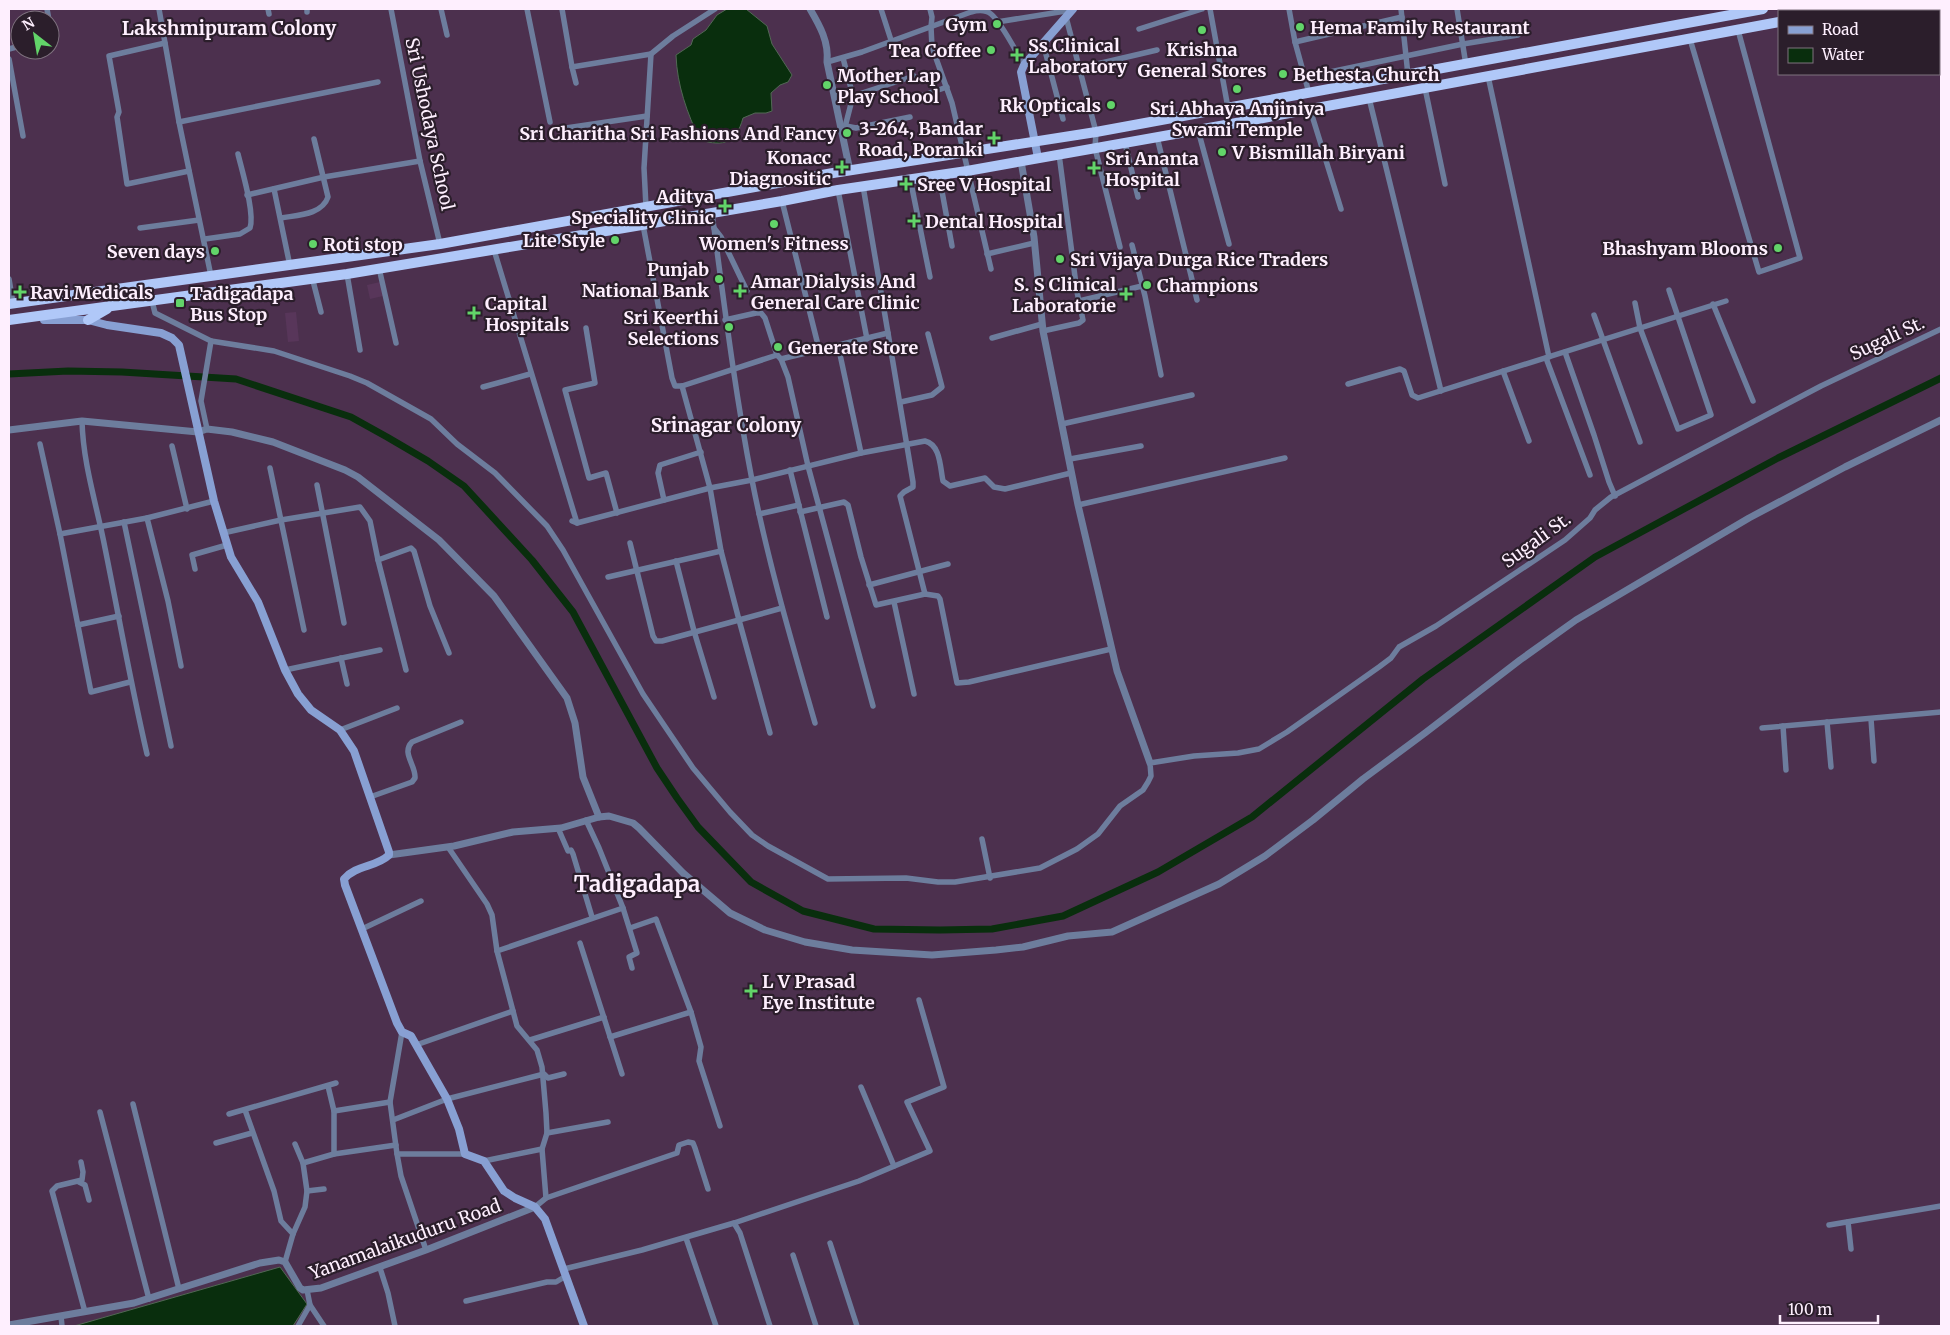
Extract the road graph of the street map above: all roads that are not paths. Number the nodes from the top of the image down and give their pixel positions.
1 (159, 9) edge
2 (391, 9) edge
3 (441, 9) edge
4 (527, 9) edge
5 (562, 9) edge
6 (715, 9) edge
7 (810, 9) edge
8 (881, 9) edge
9 (930, 9) edge
10 (976, 9) edge
11 (1072, 9) edge
12 (1202, 9) edge
13 (1210, 9) edge
14 (1289, 9) edge
15 (1401, 9) edge
16 (1457, 9) edge
17 (1762, 9) edge
18 (1751, 10) edge
19 (1066, 17) junction
20 (1402, 17) junction
21 (997, 22) junction
22 (1778, 22) edge
23 (931, 27) junction
24 (1139, 29) dead end
25 (1738, 30) junction
26 (447, 35) dead end
27 (1518, 35) dead end
28 (1690, 39) junction
29 (891, 40) junction
30 (1295, 42) junction
31 (165, 43) junction
32 (1043, 43) junction
33 (1463, 44) junction
34 (1157, 50) dead end
35 (651, 54) junction
36 (1406, 56) junction
37 (843, 58) junction
38 (9, 59) edge
39 (828, 62) junction
40 (1466, 64) junction
41 (1024, 65) junction
42 (572, 67) junction
43 (1080, 68) junction
44 (1408, 74) junction
45 (914, 76) dead end
46 (1488, 76) junction
47 (1306, 77) junction
48 (378, 82) dead end
49 (576, 83) dead end
50 (947, 87) junction
51 (1425, 88) junction
52 (1309, 93) junction
53 (853, 96) junction
54 (918, 97) dead end
55 (1369, 98) junction
56 (1228, 108) junction
57 (1310, 109) junction
58 (647, 116) junction
59 (910, 116) dead end
60 (1063, 119) dead end
61 (179, 122) junction
62 (550, 122) dead end
63 (566, 128) dead end
64 (844, 128) junction
65 (1198, 130) junction
66 (1096, 132) junction
67 (23, 136) dead end
68 (1157, 137) junction
69 (314, 139) dead end
70 (1036, 142) junction
71 (1125, 143) junction
72 (1095, 148) junction
73 (238, 154) dead end
74 (965, 154) junction
75 (1059, 154) junction
76 (1038, 158) junction
77 (420, 161) junction
78 (1022, 161) junction
79 (850, 170) junction
80 (967, 170) junction
81 (189, 171) junction
82 (939, 174) junction
83 (324, 177) junction
84 (910, 178) junction
85 (1445, 184) dead end
86 (863, 186) junction
87 (274, 189) junction
88 (838, 190) junction
89 (247, 195) junction
90 (1138, 197) dead end
91 (782, 202) junction
92 (646, 207) junction
93 (1341, 209) dead end
94 (712, 214) junction
95 (280, 218) junction
96 (199, 220) junction
97 (643, 225) junction
98 (140, 228) dead end
99 (714, 228) junction
100 (205, 239) junction
101 (440, 244) junction
102 (1034, 244) junction
103 (1229, 244) dead end
104 (1132, 245) dead end
105 (952, 246) dead end
106 (1120, 247) dead end
107 (494, 250) junction
108 (987, 254) junction
109 (290, 266) junction
110 (379, 268) junction
111 (991, 270) dead end
112 (347, 274) junction
113 (211, 277) junction
114 (930, 277) dead end
115 (312, 278) junction
116 (9, 279) edge
117 (1142, 286) junction
118 (1669, 290) dead end
119 (747, 291) dead end
120 (1197, 300) dead end
121 (152, 301) junction
122 (1079, 301) junction
123 (1726, 301) dead end
124 (1635, 303) dead end
125 (11, 304) edge
126 (1713, 304) junction
127 (120, 305) junction
128 (320, 312) dead end
129 (1594, 314) dead end
130 (1678, 316) junction
131 (9, 320) edge
132 (88, 320) junction
133 (725, 320) junction
134 (9, 325) edge
135 (586, 328) dead end
136 (1042, 328) junction
137 (1640, 328) junction
138 (1941, 329) edge
139 (888, 333) junction
140 (928, 334) dead end
141 (992, 338) dead end
142 (867, 339) junction
143 (1604, 340) junction
144 (211, 341) junction
145 (396, 342) dead end
146 (838, 344) junction
147 (819, 349) junction
148 (360, 350) dead end
149 (1565, 352) junction
150 (779, 357) junction
151 (1547, 357) junction
152 (732, 368) junction
153 (1503, 371) junction
154 (530, 374) junction
155 (1160, 375) dead end
156 (1348, 384) dead end
157 (682, 386) junction
158 (483, 387) dead end
159 (1441, 391) junction
160 (1192, 395) dead end
161 (1752, 401) dead end
162 (901, 402) junction
163 (1941, 420) edge
164 (82, 421) junction
165 (1062, 424) junction
166 (207, 429) junction
167 (9, 430) edge
168 (198, 432) junction
169 (1529, 441) dead end
170 (1640, 442) dead end
171 (40, 444) dead end
172 (907, 444) junction
173 (172, 446) dead end
174 (1141, 446) dead end
175 (701, 452) junction
176 (860, 453) junction
177 (1285, 458) dead end
178 (1070, 459) junction
179 (808, 466) junction
180 (270, 468) dead end
181 (790, 470) junction
182 (1071, 473) junction
183 (1590, 475) dead end
184 (752, 480) junction
185 (317, 485) dead end
186 (710, 488) junction
187 (1615, 496) junction
188 (664, 500) junction
189 (214, 501) junction
190 (799, 505) junction
191 (1078, 506) junction
192 (820, 507) junction
193 (187, 509) junction
194 (322, 512) junction
195 (800, 512) junction
196 (617, 513) junction
197 (759, 514) junction
198 (147, 518) junction
199 (281, 520) junction
200 (124, 522) junction
201 (101, 526) junction
202 (223, 533) junction
203 (60, 534) junction
204 (630, 543) dead end
205 (227, 545) junction
206 (721, 551) junction
207 (378, 560) junction
208 (676, 561) junction
209 (948, 564) dead end
210 (195, 569) dead end
211 (637, 570) junction
212 (919, 573) junction
213 (608, 577) dead end
214 (869, 585) junction
215 (925, 594) junction
216 (894, 602) junction
217 (782, 608) junction
218 (119, 616) junction
219 (827, 617) dead end
220 (739, 620) junction
221 (344, 623) dead end
222 (78, 625) junction
223 (304, 630) dead end
224 (694, 632) junction
225 (1111, 649) junction
226 (380, 650) dead end
227 (450, 653) dead end
228 (341, 658) junction
229 (181, 666) dead end
230 (285, 670) junction
231 (406, 670) dead end
232 (130, 682) junction
233 (347, 684) dead end
234 (914, 694) dead end
235 (714, 698) dead end
236 (873, 706) dead end
237 (397, 708) dead end
238 (1941, 712) edge
239 (1871, 719) junction
240 (461, 722) dead end
241 (1827, 722) junction
242 (815, 723) dead end
243 (1783, 726) junction
244 (1762, 728) dead end
245 (340, 730) junction
246 (770, 733) dead end
247 (171, 746) dead end
248 (147, 754) dead end
249 (1874, 762) dead end
250 (1150, 763) junction
251 (1831, 767) dead end
252 (1786, 770) dead end
253 (370, 797) junction
254 (599, 817) junction
255 (586, 820) junction
256 (558, 828) junction
257 (982, 839) dead end
258 (448, 846) junction
259 (389, 855) junction
260 (990, 878) junction
261 (421, 901) dead end
262 (623, 908) junction
263 (592, 917) junction
264 (630, 928) junction
265 (362, 929) junction
266 (580, 943) dead end
267 (496, 951) junction
268 (632, 968) dead end
269 (919, 1000) dead end
270 (514, 1011) junction
271 (691, 1012) junction
272 (604, 1017) junction
273 (402, 1032) junction
274 (610, 1036) junction
275 (530, 1040) junction
276 (416, 1045) junction
277 (544, 1074) junction
278 (564, 1074) dead end
279 (622, 1074) dead end
280 (336, 1083) dead end
281 (328, 1086) junction
282 (861, 1087) dead end
283 (447, 1099) junction
284 (390, 1102) junction
285 (133, 1104) dead end
286 (245, 1110) junction
287 (100, 1112) dead end
288 (334, 1112) junction
289 (229, 1114) dead end
290 (393, 1120) junction
291 (608, 1122) dead end
292 (720, 1126) dead end
293 (252, 1133) junction
294 (547, 1133) junction
295 (216, 1143) dead end
296 (294, 1144) dead end
297 (396, 1145) junction
298 (542, 1149) junction
299 (334, 1154) junction
300 (397, 1154) junction
301 (465, 1154) junction
302 (484, 1161) junction
303 (81, 1162) dead end
304 (303, 1163) junction
305 (894, 1166) junction
306 (79, 1182) junction
307 (324, 1189) dead end
308 (708, 1189) dead end
309 (307, 1191) junction
310 (546, 1198) junction
311 (89, 1200) dead end
312 (1941, 1206) edge
313 (536, 1207) junction
314 (1848, 1222) junction
315 (734, 1223) junction
316 (1829, 1225) dead end
317 (292, 1234) junction
318 (686, 1238) junction
319 (830, 1243) dead end
320 (1851, 1249) dead end
321 (426, 1250) junction
322 (793, 1255) dead end
323 (286, 1262) junction
324 (380, 1268) junction
325 (564, 1272) junction
326 (179, 1289) junction
327 (308, 1290) junction
328 (149, 1299) junction
329 (466, 1301) dead end
330 (310, 1305) junction
331 (85, 1312) junction
332 (60, 1316) junction
333 (9, 1325) edge
334 (62, 1326) edge
335 (298, 1326) edge
336 (324, 1326) edge
337 (395, 1326) edge
338 (584, 1326) edge
339 (716, 1326) edge
340 (770, 1326) edge
341 (816, 1326) edge
342 (857, 1326) edge

1 - 31 street
2 - 77 street, Sri Ushodaya School
3 - 26 street
4 - 62 street
5 - 42 street
6 - 35 street
7 - 39 street
8 - 29 street
9 - 23 street
10 - 21 street
10 - 23 street
11 - 19 main road
11 - 21 street
12 - 24 street
13 - 56 street
14 - 30 street
15 - 20 street
16 - 33 street
17 - 18 highway
18 - 40 highway
19 - 32 main road
19 - 43 street
20 - 30 street
20 - 36 street
21 - 41 street
22 - 25 highway
23 - 29 street
23 - 50 street
25 - 28 highway
25 - 28 street
27 - 33 street
28 - 46 highway
29 - 37 street
30 - 47 street
31 - 61 street
31 - 81 street
32 - 41 main road
32 - 60 street
33 - 36 street
33 - 40 street
34 - 43 street
35 - 42 street
35 - 58 street
36 - 44 street
36 - 47 street
37 - 39 street
37 - 53 street
38 - 67 street
39 - 64 street
40 - 44 highway
41 - 70 main road
42 - 49 street
43 - 66 street
44 - 52 highway
45 - 53 street
46 - 51 highway
46 - 151 street
47 - 52 street
48 - 61 street
50 - 54 street
50 - 74 street
51 - 55 highway
51 - 85 street
52 - 56 highway
53 - 64 street
55 - 57 highway
55 - 159 street
56 - 66 highway
57 - 65 highway
57 - 93 street
58 - 63 street
58 - 92 street
59 - 64 street
61 - 81 street
64 - 79 street
65 - 68 highway
65 - 103 street
66 - 70 highway
66 - 72 street
68 - 71 highway
68 - 120 street
69 - 83 street
70 - 74 highway
70 - 76 main road
71 - 72 highway
71 - 90 street
72 - 75 highway
72 - 106 street
73 - 89 street
74 - 79 highway
74 - 80 street
75 - 76 highway
75 - 122 street
76 - 78 highway
77 - 83 street
77 - 101 street, Sri Ushodaya School
78 - 80 highway
78 - 102 street
79 - 92 highway
80 - 82 highway
80 - 108 street
81 - 96 street
82 - 84 highway
82 - 105 street
83 - 87 street
83 - 95 street
84 - 86 highway
84 - 114 street
86 - 88 highway
86 - 139 street
87 - 89 street
87 - 95 street
88 - 91 highway
88 - 142 street
89 - 100 street
91 - 94 highway
91 - 147 street
92 - 101 highway
94 - 97 highway
94 - 99 street
95 - 109 street
96 - 98 street
96 - 100 street
97 - 107 highway
97 - 157 street
99 - 119 street
99 - 133 street
100 - 113 street
101 - 109 highway
102 - 108 street
102 - 136 street
104 - 117 street
107 - 110 highway
107 - 154 street
108 - 111 street
109 - 113 highway
110 - 112 highway
110 - 145 street
112 - 115 highway
112 - 148 street
113 - 125 highway
115 - 121 highway
115 - 128 street
116 - 125 street
117 - 122 street
117 - 155 street
118 - 130 street
121 - 127 highway
121 - 144 street
122 - 136 street
123 - 126 street
124 - 137 street
126 - 130 street
126 - 161 street
127 - 131 highway
127 - 132 highway
129 - 143 street
130 - 137 street
130 - 137 street
132 - 134 main road
132 - 168 main road
133 - 150 street
133 - 152 street
135 - 196 street
136 - 141 street
136 - 165 street
137 - 143 street
138 - 187 street, Sugali St.
139 - 142 street
139 - 162 street
140 - 162 street
142 - 146 street
143 - 149 street
143 - 170 street
144 - 166 street
144 - 260 street
146 - 147 street
146 - 176 street
147 - 150 street
149 - 151 street
149 - 187 street
150 - 152 street
150 - 179 street
151 - 153 street
151 - 183 street
152 - 157 street
152 - 184 street
153 - 159 street
153 - 169 street
154 - 158 street
154 - 196 street
156 - 159 street
157 - 175 street
160 - 165 street
162 - 172 street
163 - 254 street
164 - 167 street
164 - 168 street
164 - 201 street
165 - 178 street
166 - 168 street
166 - 254 street
168 - 189 main road
171 - 203 street
172 - 176 street
172 - 182 street
172 - 212 street
173 - 193 street
174 - 178 street
175 - 186 street
175 - 188 street
176 - 179 street
177 - 191 street
178 - 182 street
179 - 181 street
179 - 192 street
180 - 199 street
181 - 184 street
181 - 190 street
182 - 191 street
184 - 186 street
184 - 197 street
185 - 194 street
186 - 188 street
186 - 206 street
187 - 250 street, Sugali St.
188 - 196 street
189 - 193 street
189 - 202 main road
190 - 195 street
190 - 197 street
191 - 225 street
192 - 195 street
192 - 214 street
192 - 236 street
193 - 198 street
194 - 199 street
194 - 207 street
194 - 221 street
195 - 219 street
197 - 217 street
198 - 200 street
198 - 229 street
199 - 202 street
199 - 223 street
200 - 201 street
200 - 247 street
201 - 203 street
201 - 218 street
202 - 205 main road
203 - 222 street
204 - 211 street
205 - 210 street
205 - 230 main road
206 - 208 street
206 - 220 street
207 - 227 street
207 - 231 street
208 - 211 street
208 - 224 street
209 - 212 street
211 - 213 street
211 - 224 street
212 - 214 street
212 - 215 street
214 - 216 street
215 - 216 street
215 - 225 street
216 - 234 street
217 - 220 street
217 - 242 street
218 - 222 street
218 - 232 street
220 - 224 street
220 - 246 street
222 - 232 street
224 - 235 street
225 - 250 street
226 - 228 street
228 - 230 street
228 - 233 street
230 - 245 main road
232 - 248 street
237 - 245 street
238 - 239 street
239 - 241 street
239 - 249 street
240 - 253 street
241 - 243 street
241 - 251 street
243 - 244 street
243 - 252 street
245 - 253 main road
250 - 260 street
253 - 259 main road
254 - 255 street
255 - 256 street
255 - 262 street
256 - 258 street
256 - 263 street
257 - 260 street
258 - 259 street
258 - 267 street
259 - 265 main road
261 - 265 street
262 - 263 street
262 - 264 street
263 - 267 street
264 - 268 street
264 - 271 street
265 - 273 main road
266 - 272 street
267 - 270 street
269 - 305 street
270 - 275 street
270 - 276 street
271 - 274 street
271 - 292 street
272 - 274 street
272 - 275 street
273 - 276 main road
273 - 284 street
274 - 279 street
275 - 277 street
276 - 283 main road
277 - 278 street
277 - 283 street
277 - 294 street
280 - 281 street
281 - 286 street
281 - 288 street
282 - 305 street
283 - 290 street
283 - 301 main road
284 - 288 street
284 - 290 street
285 - 326 street
286 - 289 street
286 - 293 street
287 - 328 street
288 - 299 street
290 - 297 street
291 - 294 street
293 - 295 street
293 - 317 street
294 - 298 street
296 - 304 street
297 - 299 street
297 - 300 street
298 - 302 street
298 - 310 street
299 - 304 street
300 - 301 street
300 - 321 street
301 - 302 main road
302 - 313 main road
303 - 306 street
304 - 309 street
305 - 315 street
306 - 311 street
306 - 331 street
307 - 309 street
308 - 310 street
309 - 317 street
310 - 313 street
312 - 314 street
313 - 321 street, Yanamalaikuduru Road
313 - 325 main road
314 - 316 street
314 - 320 street
315 - 318 street
315 - 340 street
317 - 323 street
318 - 325 street
318 - 339 street
319 - 342 street
321 - 324 street, Yanamalaikuduru Road
322 - 341 street
323 - 326 street, Yanamalaikuduru Road
323 - 327 street, Yanamalaikuduru Road
324 - 327 street, Yanamalaikuduru Road
324 - 337 street
325 - 329 street
325 - 338 main road
326 - 328 street, Yanamalaikuduru Road
327 - 330 street
328 - 331 street, Yanamalaikuduru Road
330 - 335 street
330 - 336 street
331 - 332 street, Yanamalaikuduru Road
332 - 333 street, Yanamalaikuduru Road
332 - 334 street

